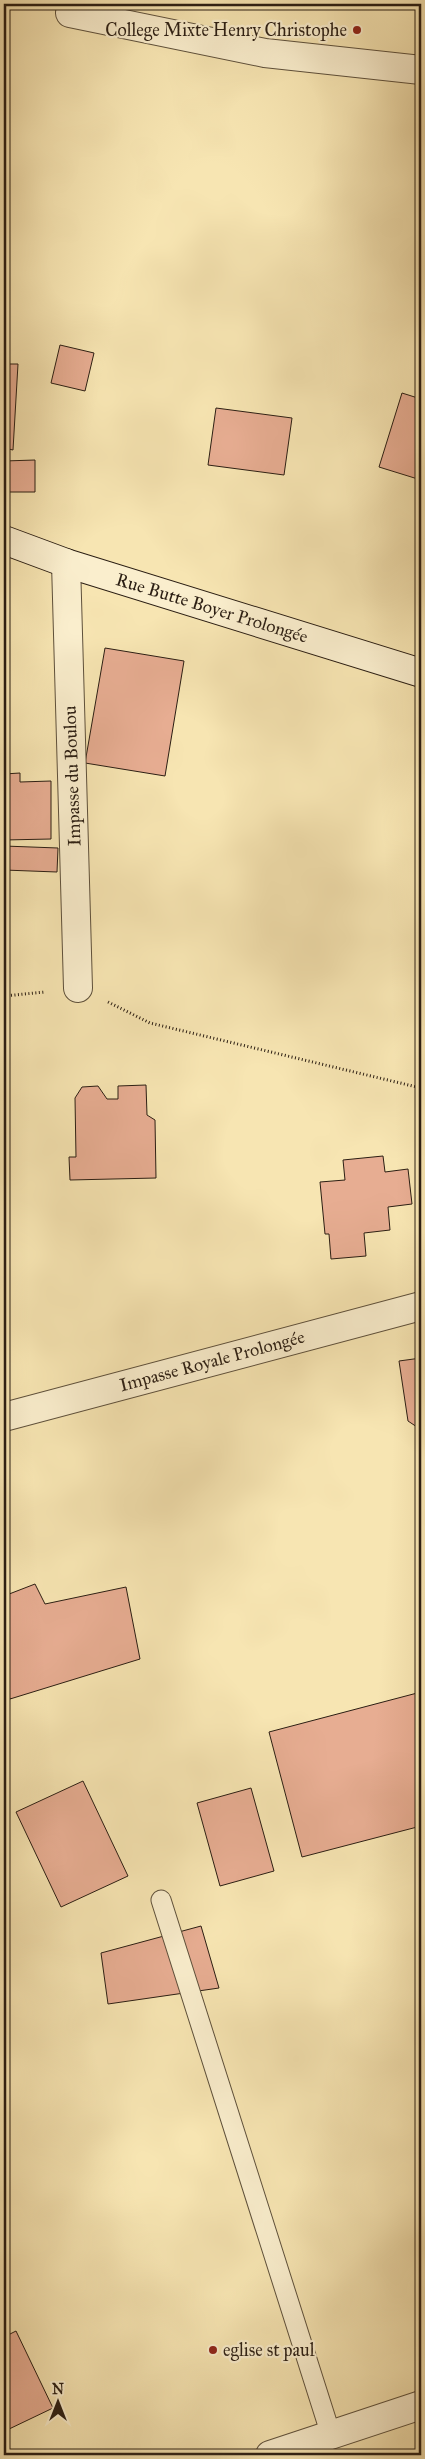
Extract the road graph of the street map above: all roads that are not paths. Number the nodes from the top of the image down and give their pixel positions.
1 (70, 13) dead end
2 (421, 70) edge
3 (4, 540) edge
4 (66, 563) junction
5 (421, 673) edge
6 (78, 988) road end
7 (421, 1306) edge
8 (4, 1417) edge
9 (161, 1900) dead end
10 (421, 2405) edge
11 (331, 2435) junction
12 (270, 2455) edge

1 - 2 street
3 - 4 street, Rue Butte Boyer Prolongée
4 - 5 street, Rue Butte Boyer Prolongée
4 - 6 street, Impasse du Boulou
7 - 8 street, Impasse Royale Prolongée
9 - 11 lane
10 - 11 street
11 - 12 street

